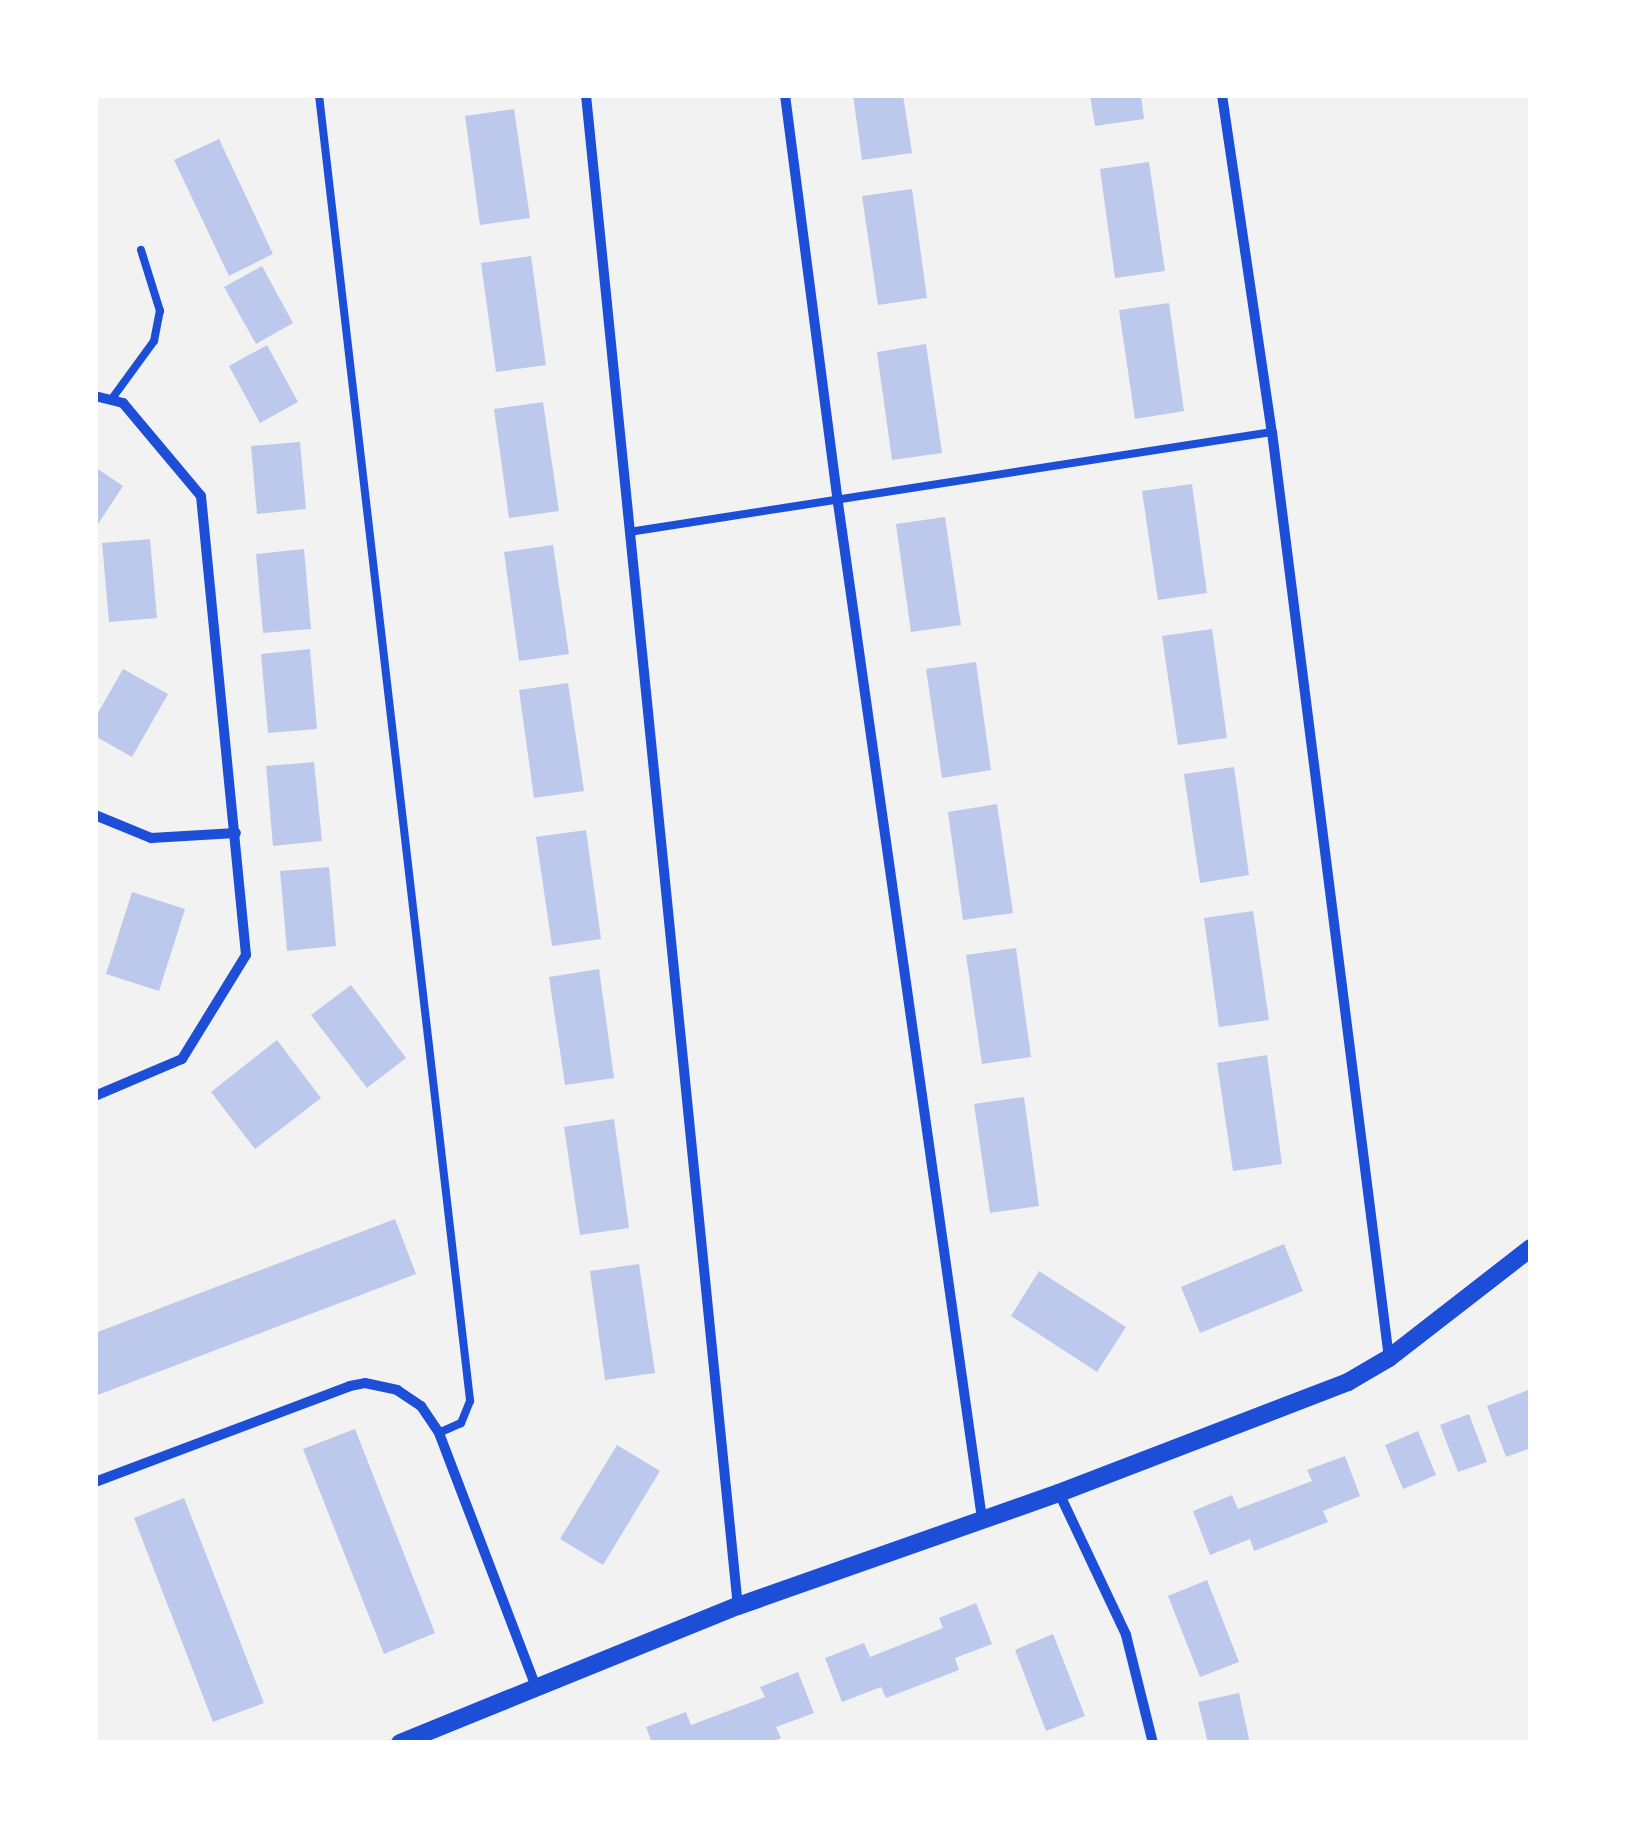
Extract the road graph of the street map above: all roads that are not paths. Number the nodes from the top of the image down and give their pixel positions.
1 (320, 95) edge
2 (586, 95) edge
3 (786, 95) edge
4 (1222, 95) edge
5 (141, 250) dead end
6 (95, 396) edge
7 (111, 400) junction
8 (1272, 432) junction
9 (838, 503) junction
10 (629, 532) junction
11 (95, 815) edge
12 (236, 832) junction
13 (95, 1096) edge
14 (1531, 1248) edge
15 (1389, 1358) junction
16 (439, 1433) junction
17 (95, 1482) edge
18 (1059, 1493) junction
19 (982, 1519) junction
20 (738, 1606) junction
21 (537, 1689) junction
22 (400, 1743) edge
23 (1154, 1743) edge

1 - 16 lane
2 - 10 street
3 - 9 street
4 - 8 street
5 - 7 lane
6 - 7 street
7 - 12 street
8 - 9 lane
8 - 15 street
9 - 10 lane
9 - 19 street
10 - 20 street
11 - 12 street
12 - 13 street
14 - 15 street
15 - 18 street
16 - 17 street
16 - 21 street
18 - 19 street
18 - 23 street
19 - 20 street
20 - 21 street
21 - 22 street

